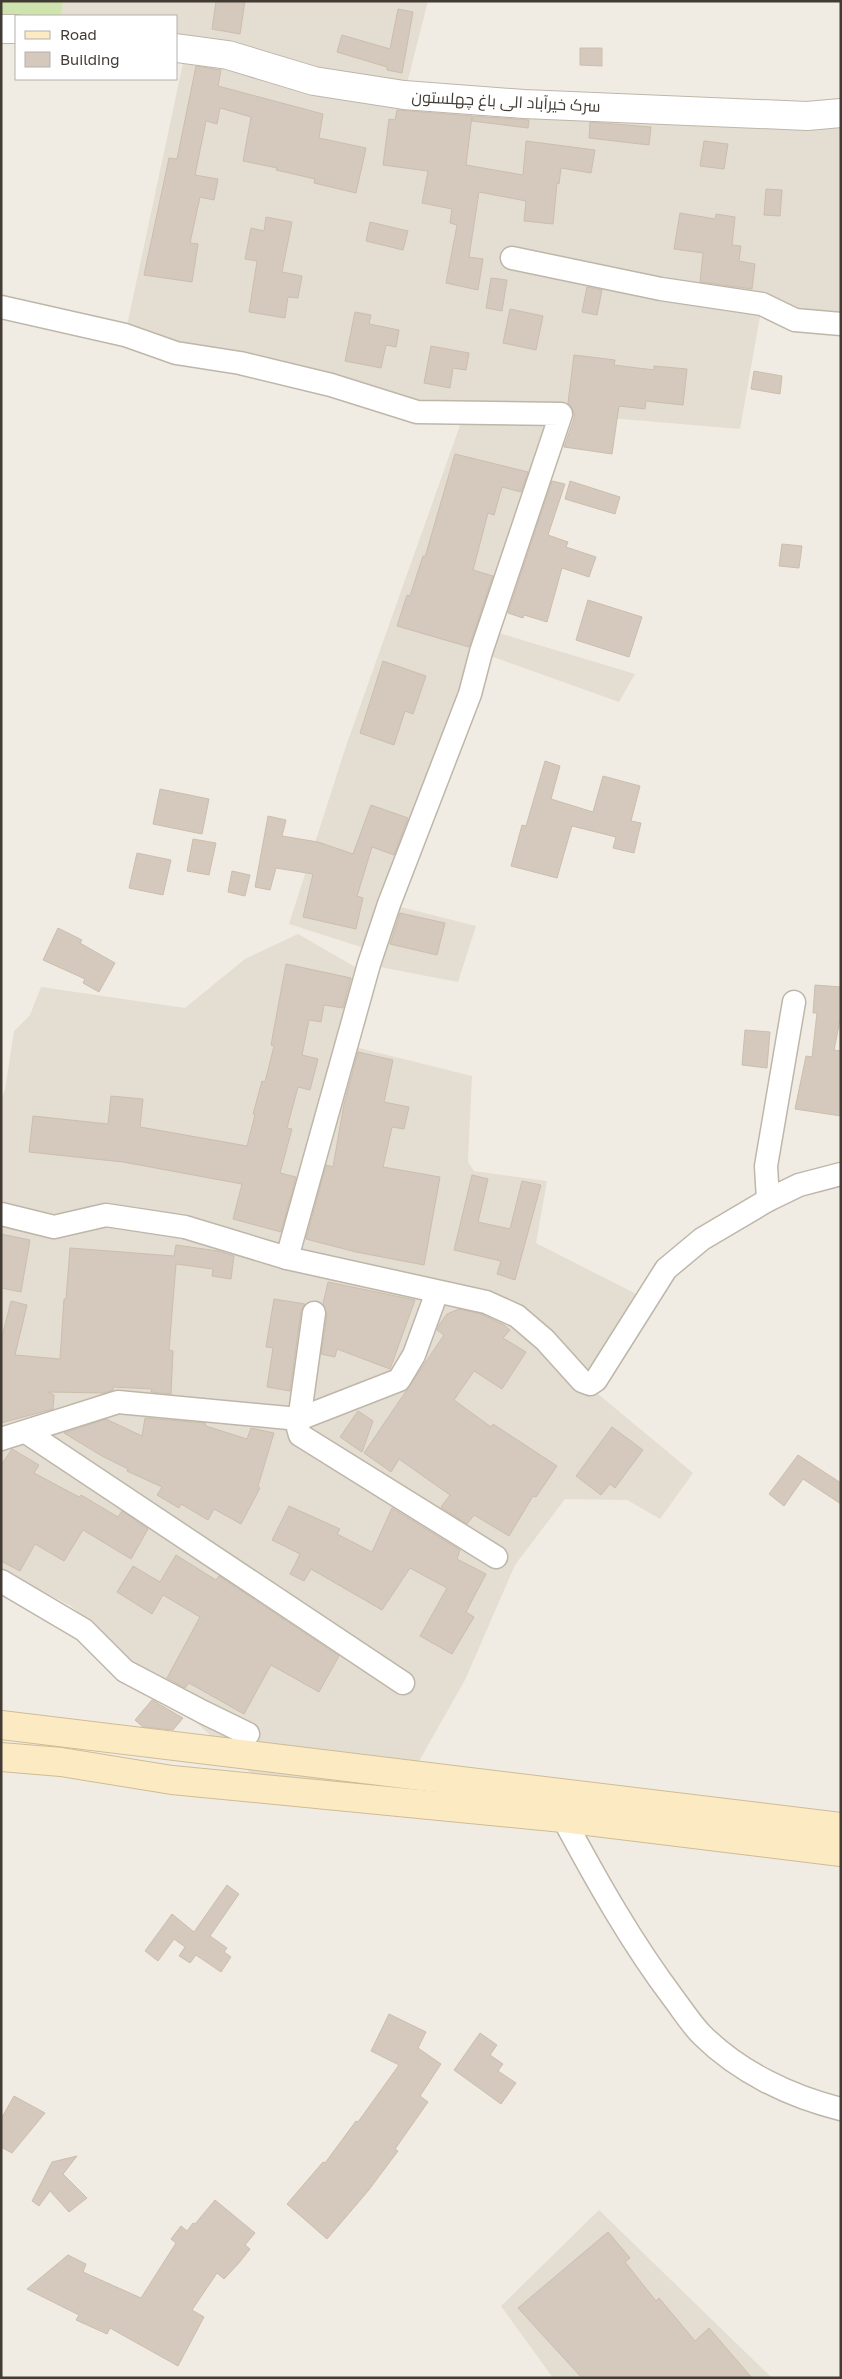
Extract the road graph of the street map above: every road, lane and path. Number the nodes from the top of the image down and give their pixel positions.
1 (1, 28) edge
2 (15, 29) edge
3 (178, 48) edge
4 (841, 113) edge
5 (512, 258) dead end
6 (1, 307) edge
7 (841, 324) edge
8 (794, 1002) dead end
9 (841, 1174) edge
10 (768, 1200) junction
11 (1, 1214) edge
12 (287, 1258) junction
13 (436, 1292) junction
14 (314, 1313) dead end
15 (299, 1419) junction
16 (26, 1432) junction
17 (1, 1439) edge
18 (496, 1557) dead end
19 (1, 1581) edge
20 (403, 1683) dead end
21 (1, 1725) edge
22 (248, 1734) dead end
23 (1, 1757) edge
24 (563, 1818) junction
25 (841, 1828) edge
26 (841, 1852) edge
27 (841, 2109) edge

1 - 2 street
3 - 4 street, سرک خیرآباد الی باغ چهلستون
5 - 7 street
6 - 12 street
8 - 10 street
9 - 10 street
10 - 13 street
11 - 12 street
12 - 13 street
13 - 15 street
14 - 15 street
15 - 16 street
15 - 18 street
16 - 17 street
16 - 20 street
19 - 22 street
21 - 25 main road
23 - 24 main road
24 - 26 main road
24 - 27 street

